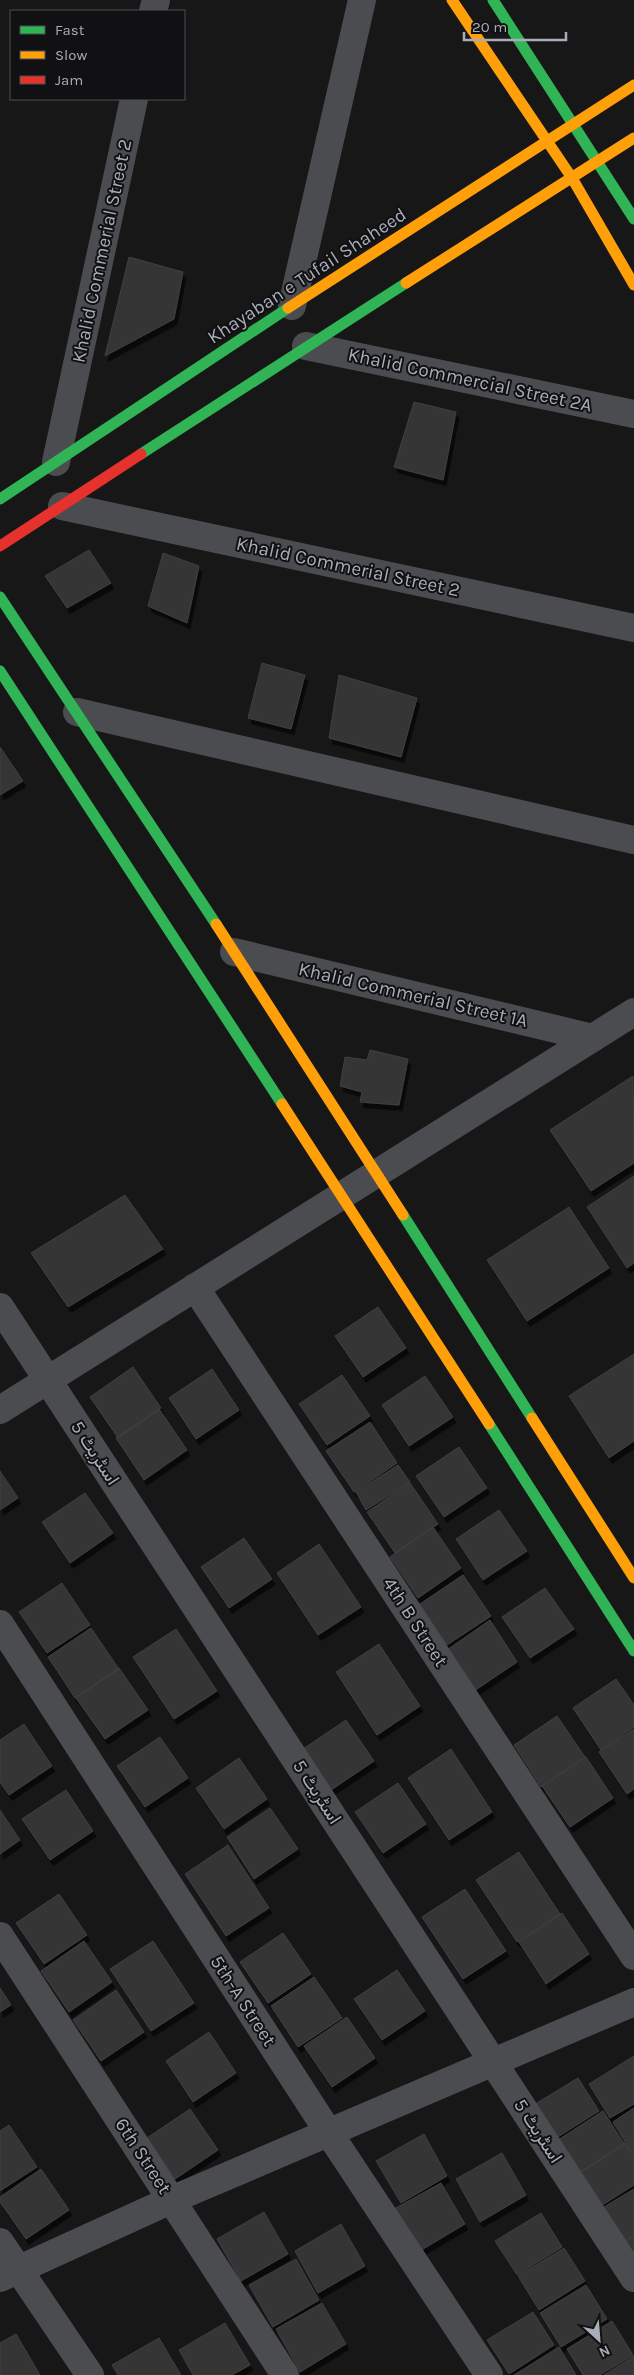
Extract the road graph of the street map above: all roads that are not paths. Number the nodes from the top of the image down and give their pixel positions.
1 (362, 0) edge
2 (452, 0) edge
3 (493, 0) edge
4 (634, 85) edge
5 (134, 100) edge
6 (572, 124) junction
7 (634, 138) edge
8 (546, 142) junction
9 (597, 163) junction
10 (572, 178) junction
11 (634, 219) edge
12 (634, 286) edge
13 (292, 306) junction
14 (306, 346) junction
15 (634, 414) edge
16 (56, 462) junction
17 (0, 499) edge
18 (62, 506) junction
19 (0, 546) edge
20 (0, 597) edge
21 (634, 628) edge
22 (0, 671) edge
23 (77, 712) junction
24 (634, 840) edge
25 (234, 952) junction
26 (634, 1012) edge
27 (593, 1038) junction
28 (377, 1173) junction
29 (342, 1195) junction
30 (195, 1287) junction
31 (0, 1307) edge
32 (48, 1380) junction
33 (0, 1410) edge
34 (634, 1578) edge
35 (0, 1624) edge
36 (634, 1651) edge
37 (0, 1936) edge
38 (634, 1956) edge
39 (634, 2002) edge
40 (494, 2064) junction
41 (329, 2133) junction
42 (171, 2200) junction
43 (0, 2242) edge
44 (9, 2274) edge
45 (634, 2278) edge
46 (90, 2375) edge
47 (285, 2375) edge
48 (489, 2375) edge

1 - 13 street
2 - 8 street
3 - 6 street
4 - 6 street, Khayaban e Tufail Shaheed
5 - 16 street, Khalid Commerial Street 2
6 - 8 street, Khayaban e Tufail Shaheed
6 - 9 street
7 - 9 street
8 - 10 street
8 - 13 street, Khayaban e Tufail Shaheed
9 - 10 street
9 - 11 street
10 - 12 street
10 - 14 street
13 - 16 street, Khayaban e Tufail Shaheed
14 - 15 street, Khalid Commercial Street 2A
14 - 18 street
16 - 17 street, Khayaban e Tufail Shaheed
18 - 19 street
18 - 21 street, Khalid Commerial Street 2
20 - 23 street
22 - 29 street
23 - 24 street
23 - 25 street
25 - 27 street, Khalid Commerial Street 1A
25 - 28 street
26 - 27 street
27 - 28 street
28 - 29 street
28 - 34 street
29 - 30 street
29 - 36 street
30 - 32 street
30 - 38 street, 4th B Street
31 - 32 street, اسٹریٹ 5
32 - 33 street
32 - 40 street, اسٹریٹ 5
35 - 41 street, 5th-A Street
37 - 42 street, 6th Street
39 - 40 street
40 - 41 street
40 - 45 street, اسٹریٹ 5
41 - 42 street
41 - 48 street, 5th-A Street
42 - 44 street
42 - 47 street, 6th Street
43 - 44 street
44 - 46 street

